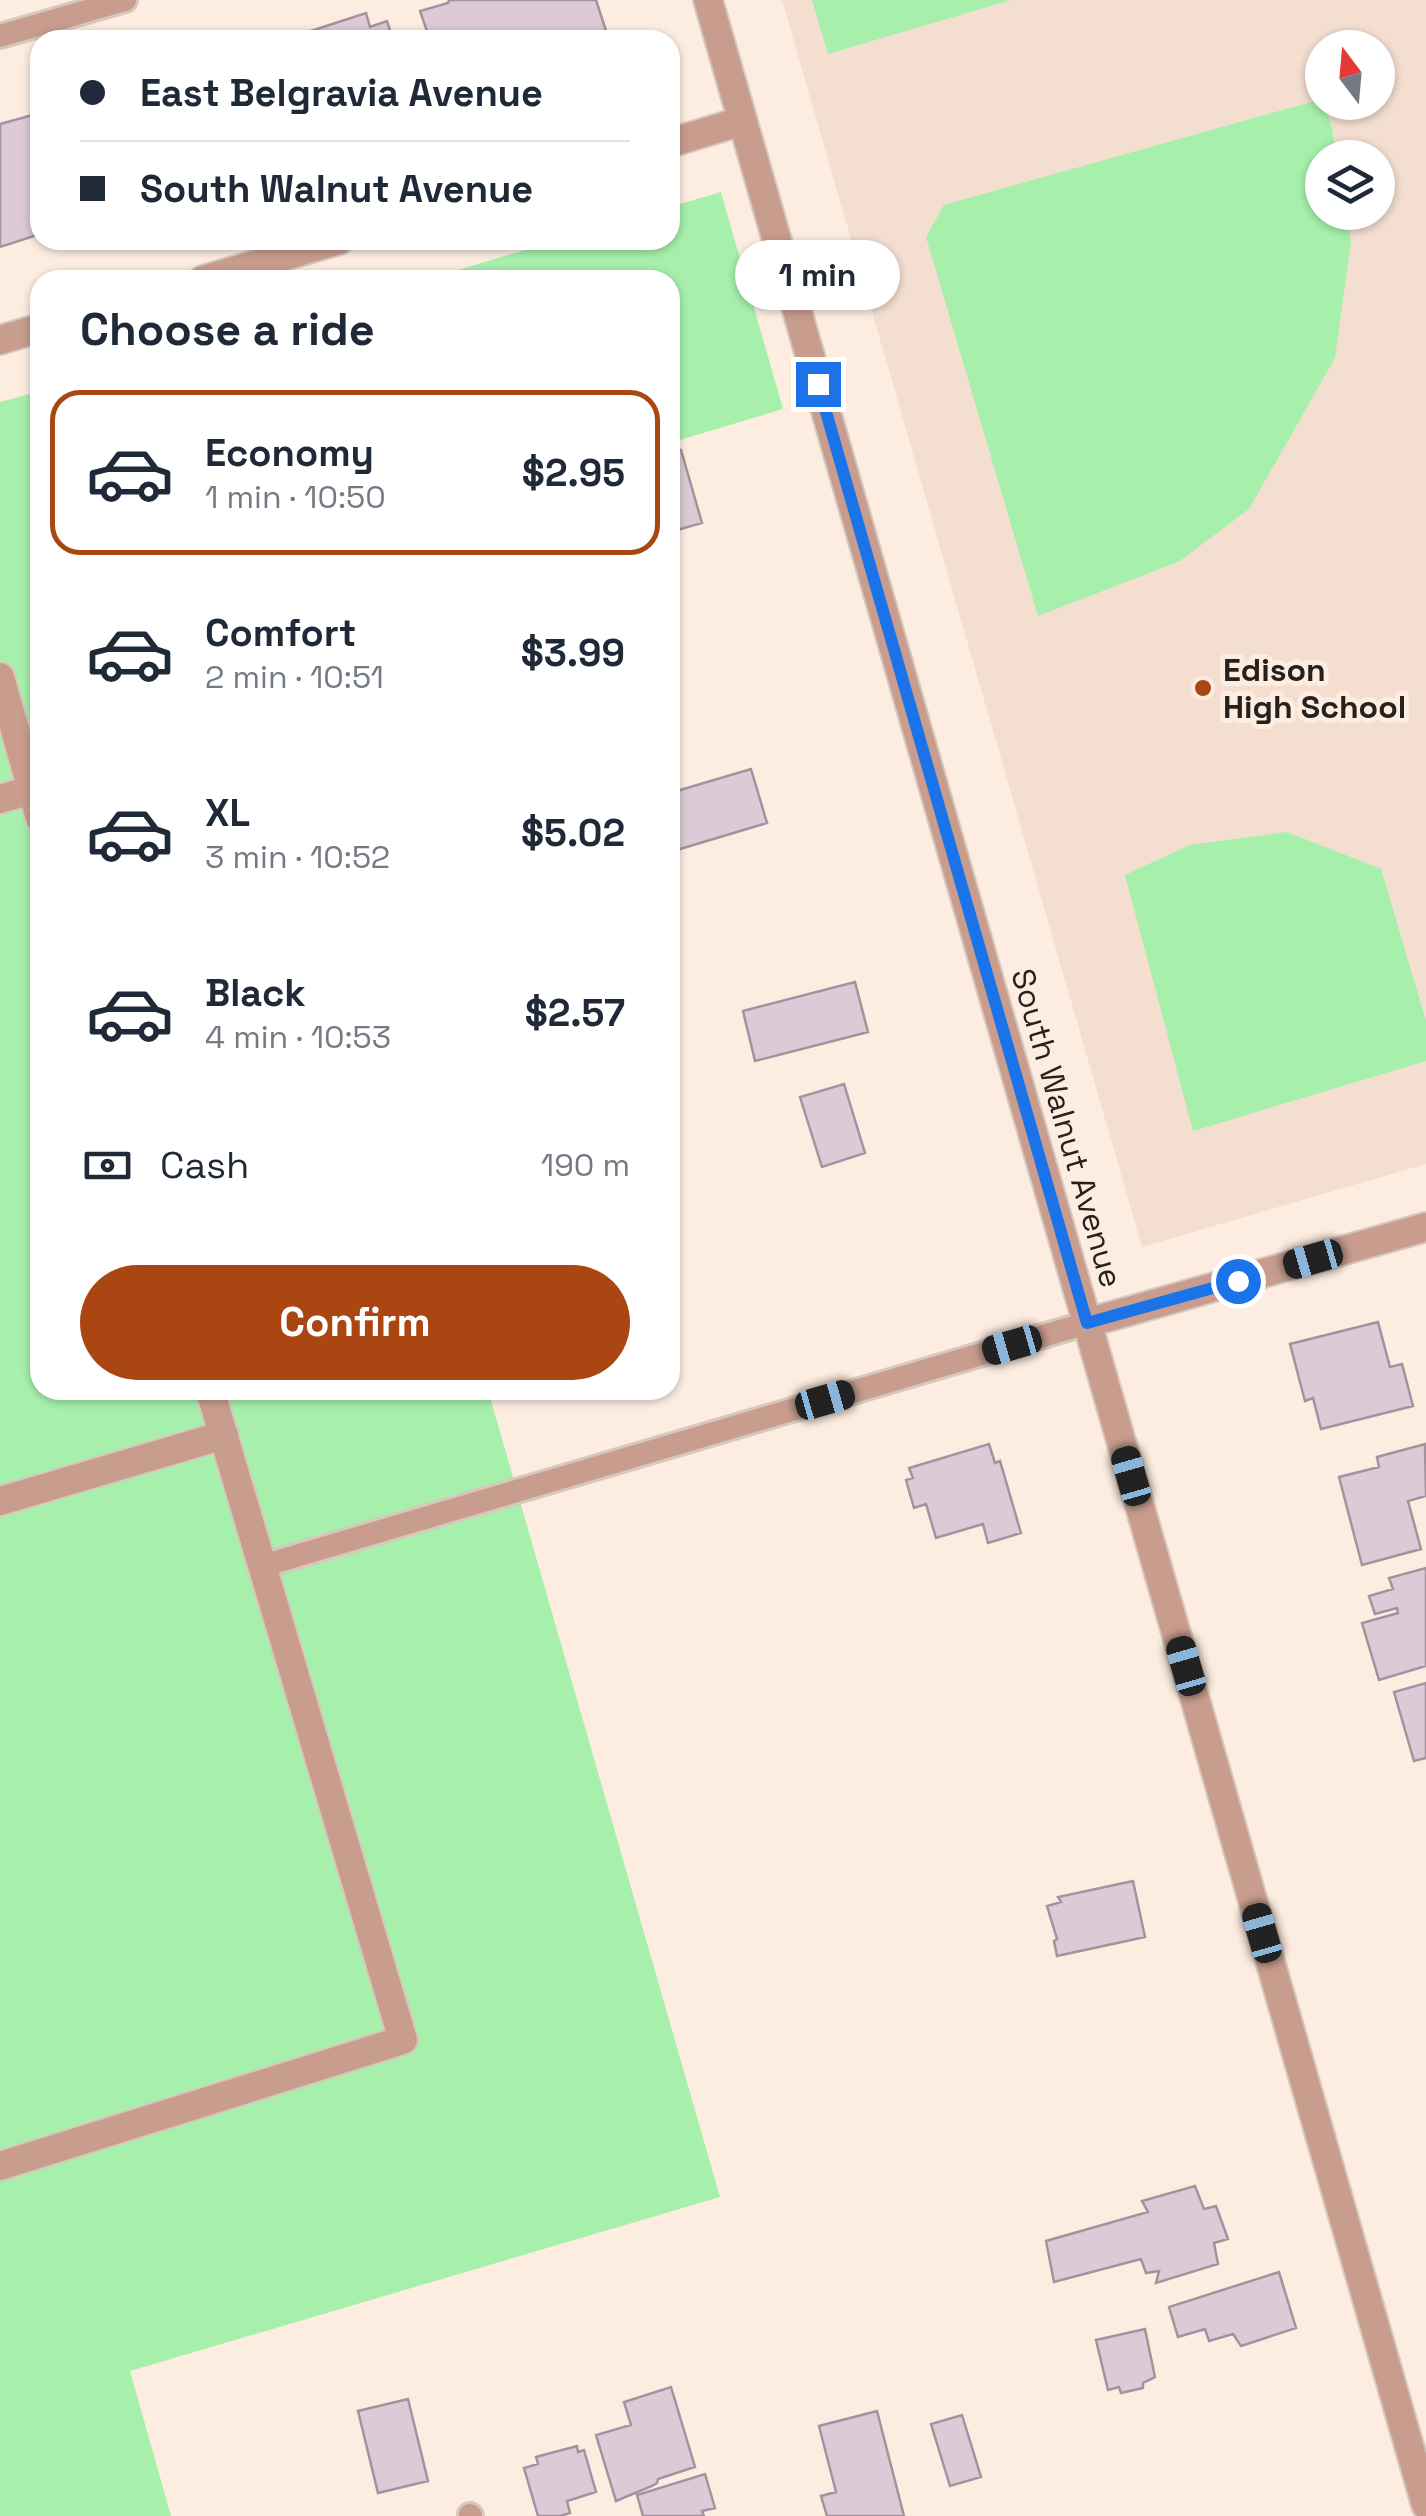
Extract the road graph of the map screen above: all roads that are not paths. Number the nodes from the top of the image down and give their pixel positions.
1 (125, 0) edge
2 (708, 0) edge
3 (0, 36) edge
4 (742, 122) junction
5 (680, 139) edge
6 (305, 250) edge
7 (238, 270) edge
8 (30, 331) edge
9 (0, 340) edge
10 (0, 676) edge
11 (30, 783) edge
12 (30, 791) edge
13 (0, 799) edge
14 (1426, 1228) edge
15 (1087, 1323) junction
16 (213, 1400) edge
17 (224, 1435) junction
18 (0, 1500) edge
19 (262, 1566) junction
20 (0, 2166) edge
21 (1426, 2505) edge

1 - 3 lane
2 - 4 street, South Walnut Avenue
4 - 5 street
4 - 15 street, South Walnut Avenue
6 - 7 street
8 - 9 street
10 - 11 street
12 - 13 street
14 - 15 street
15 - 19 lane
15 - 21 street, South Walnut Avenue
16 - 17 street
17 - 18 street
17 - 19 street
19 - 20 street

